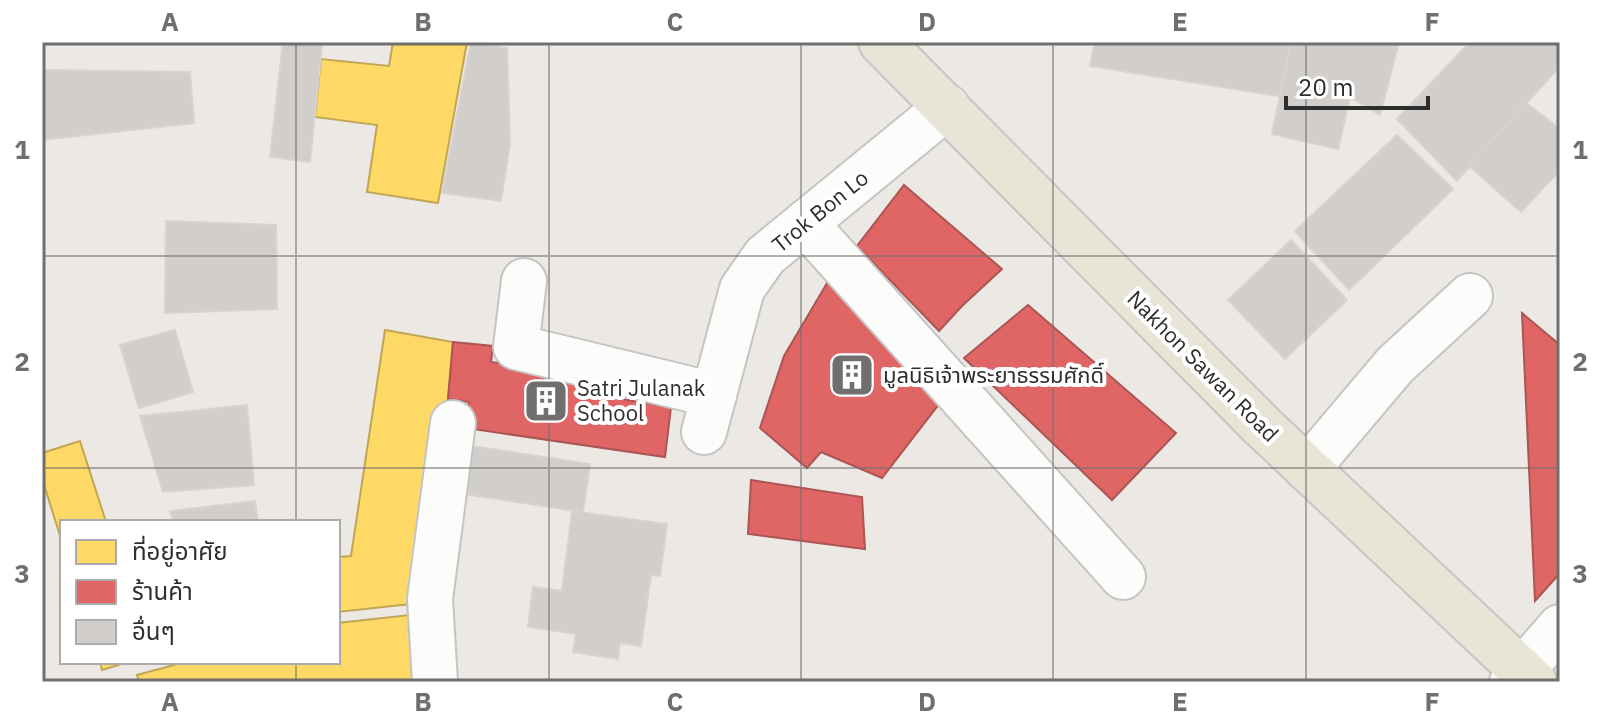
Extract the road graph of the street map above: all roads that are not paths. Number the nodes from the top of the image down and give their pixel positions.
1 (881, 42) edge
2 (947, 107) junction
3 (805, 223) junction
4 (524, 281) dead end
5 (1470, 296) dead end
6 (453, 423) dead end
7 (1307, 469) junction
8 (1123, 577) dead end
9 (1560, 627) edge
10 (1523, 678) edge
11 (435, 682) edge

1 - 2 main road, Nakhon Sawan Road
2 - 3 street, Trok Bon Lo
2 - 7 main road, Nakhon Sawan Road
3 - 4 street, Trok Bon Lo
3 - 8 street
5 - 7 street
6 - 11 street
7 - 10 main road, Nakhon Sawan Road
9 - 10 street

